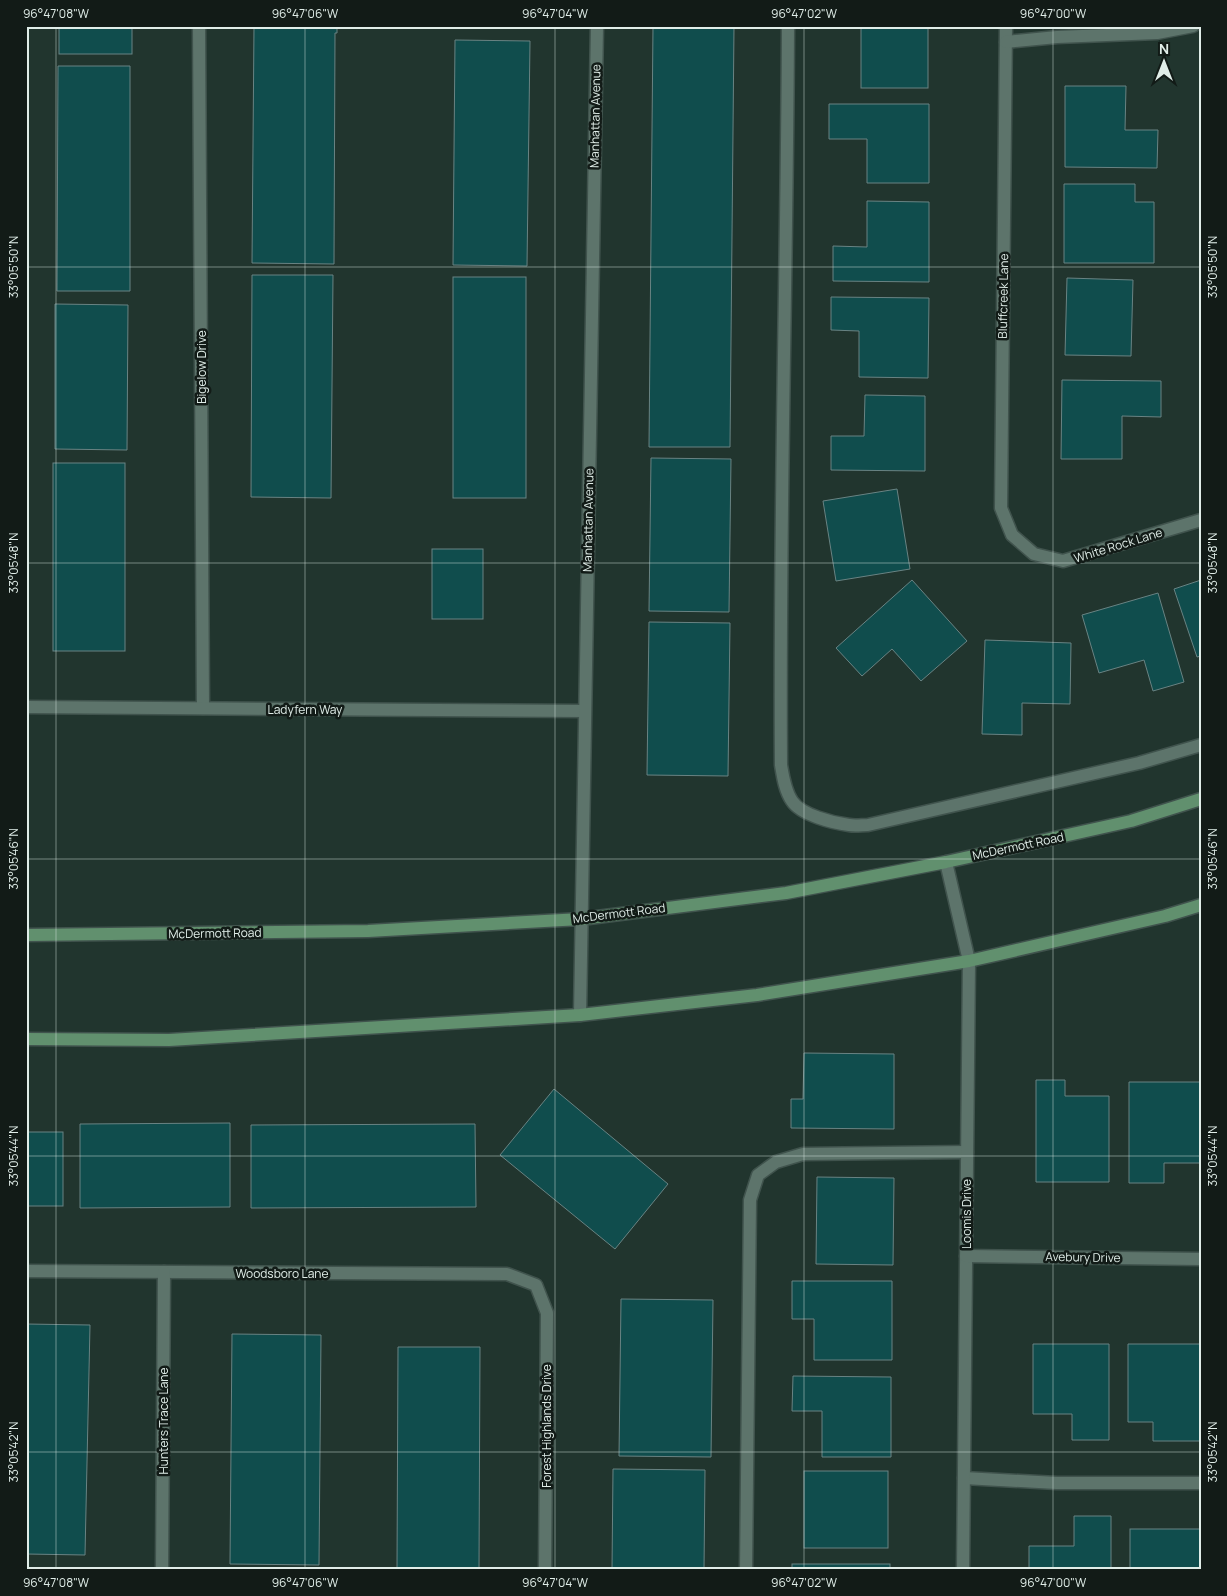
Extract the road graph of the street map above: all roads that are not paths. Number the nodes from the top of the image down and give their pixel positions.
1 (198, 26) edge
2 (597, 26) edge
3 (788, 26) edge
4 (1006, 26) edge
5 (1193, 26) edge
6 (1006, 42) junction
7 (1201, 520) edge
8 (1034, 554) joint
9 (26, 706) edge
10 (203, 708) junction
11 (584, 711) junction
12 (1201, 745) edge
13 (1201, 799) edge
14 (946, 862) junction
15 (1201, 905) edge
16 (581, 919) junction
17 (26, 935) edge
18 (969, 961) junction
19 (580, 1015) junction
20 (26, 1039) edge
21 (967, 1152) junction
22 (966, 1256) junction
23 (1201, 1259) edge
24 (26, 1271) edge
25 (164, 1272) junction
26 (536, 1286) joint
27 (964, 1478) junction
28 (1201, 1483) edge
29 (162, 1570) edge
30 (545, 1570) edge
31 (746, 1570) edge
32 (963, 1570) edge

1 - 10 street, Bigelow Drive
2 - 11 street, Manhattan Avenue
3 - 12 street
4 - 6 street, Bluffcreek Lane
5 - 6 street
6 - 8 street, Bluffcreek Lane
7 - 8 street, White Rock Lane
9 - 10 street, Ladyfern Way
10 - 11 street, Ladyfern Way
11 - 16 street, Manhattan Avenue
13 - 14 main road, McDermott Road
14 - 16 main road, McDermott Road
14 - 18 street, Loomis Drive
15 - 18 main road
16 - 17 main road, McDermott Road
16 - 19 street, Manhattan Avenue
18 - 19 main road
18 - 21 street, Loomis Drive
19 - 20 main road
21 - 22 street, Loomis Drive
21 - 31 street
22 - 23 street, Avebury Drive
22 - 27 street, Loomis Drive
24 - 25 street, Woodsboro Lane
25 - 26 street, Woodsboro Lane
25 - 29 street, Hunters Trace Lane
26 - 30 street, Forest Highlands Drive
27 - 28 street
27 - 32 street, Loomis Drive

